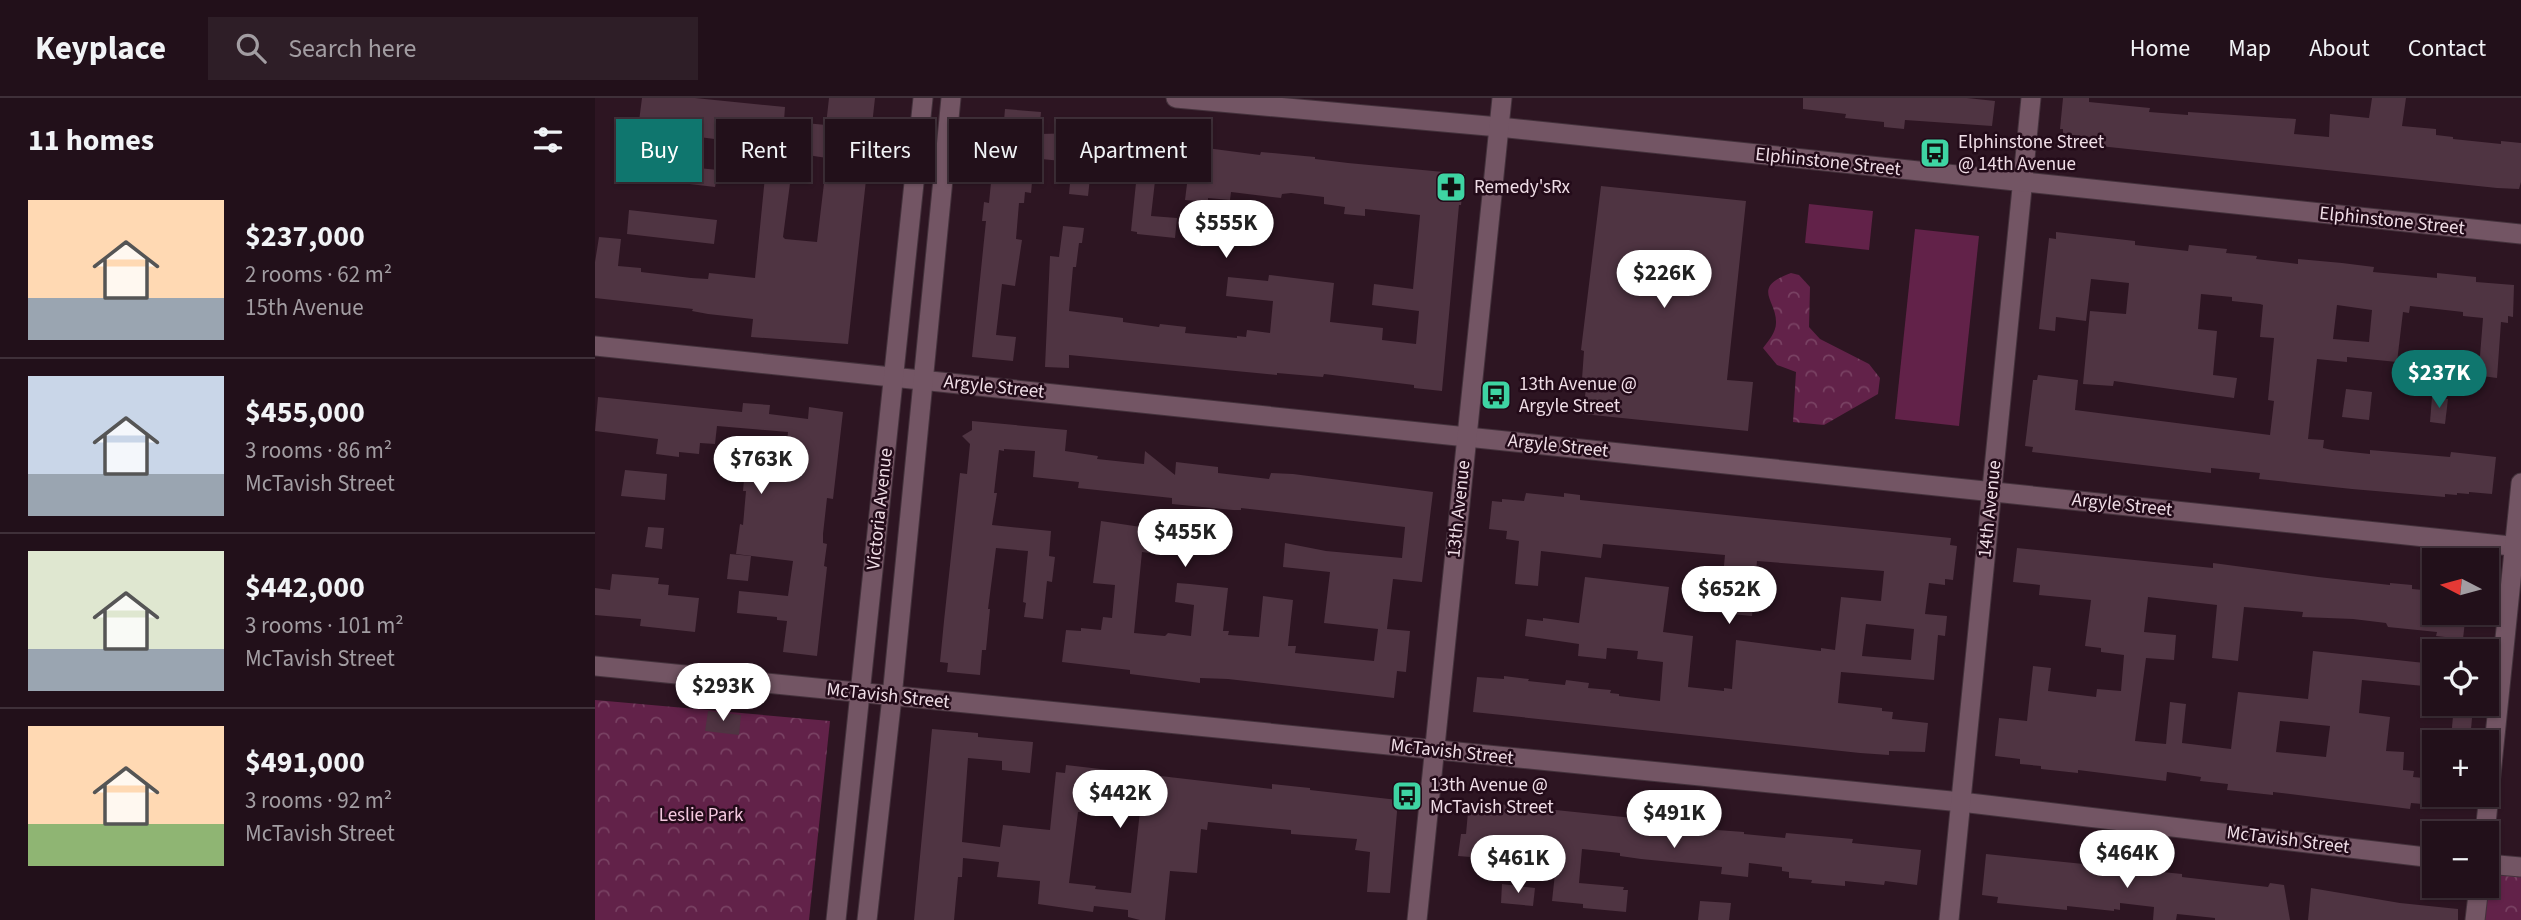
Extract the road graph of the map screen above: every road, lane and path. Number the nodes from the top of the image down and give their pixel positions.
1 (923, 98) edge
2 (951, 98) edge
3 (1176, 98) edge
4 (1502, 98) edge
5 (2031, 98) edge
6 (1499, 127) junction
7 (2023, 182) junction
8 (2521, 234) edge
9 (595, 346) edge
10 (894, 377) junction
11 (923, 380) junction
12 (1467, 436) junction
13 (2521, 483) edge
14 (1992, 491) junction
15 (2518, 547) edge
16 (595, 666) edge
17 (861, 694) junction
18 (891, 697) junction
19 (1434, 751) junction
20 (1961, 802) junction
21 (2485, 821) edge
22 (2422, 857) edge
23 (2499, 865) edge
24 (2521, 867) edge
25 (2478, 898) edge
26 (836, 920) edge
27 (867, 920) edge
28 (1417, 920) edge
29 (1949, 920) edge
30 (2476, 920) edge

1 - 10 street, Victoria Avenue
2 - 11 street, Victoria Avenue
3 - 6 street, Elphinstone Street
4 - 6 street, 13th Avenue
5 - 7 street, 14th Avenue
6 - 7 street, Elphinstone Street
6 - 12 street, 13th Avenue
7 - 8 street, Elphinstone Street
7 - 14 street, 14th Avenue
9 - 10 street, Argyle Street
10 - 11 street, Argyle Street
10 - 17 street, Victoria Avenue
11 - 12 street, Argyle Street
11 - 18 street, Victoria Avenue
12 - 14 street, Argyle Street
12 - 19 street, 13th Avenue
13 - 15 street
14 - 15 street, Argyle Street
14 - 20 street, 14th Avenue
15 - 21 street
16 - 17 street, McTavish Street
17 - 18 street, McTavish Street
17 - 26 street, Victoria Avenue
18 - 19 street, McTavish Street
18 - 27 street, Victoria Avenue
19 - 20 street, McTavish Street
19 - 28 street, 13th Avenue
20 - 22 street, McTavish Street
20 - 29 street, 14th Avenue
23 - 24 street
25 - 30 street

